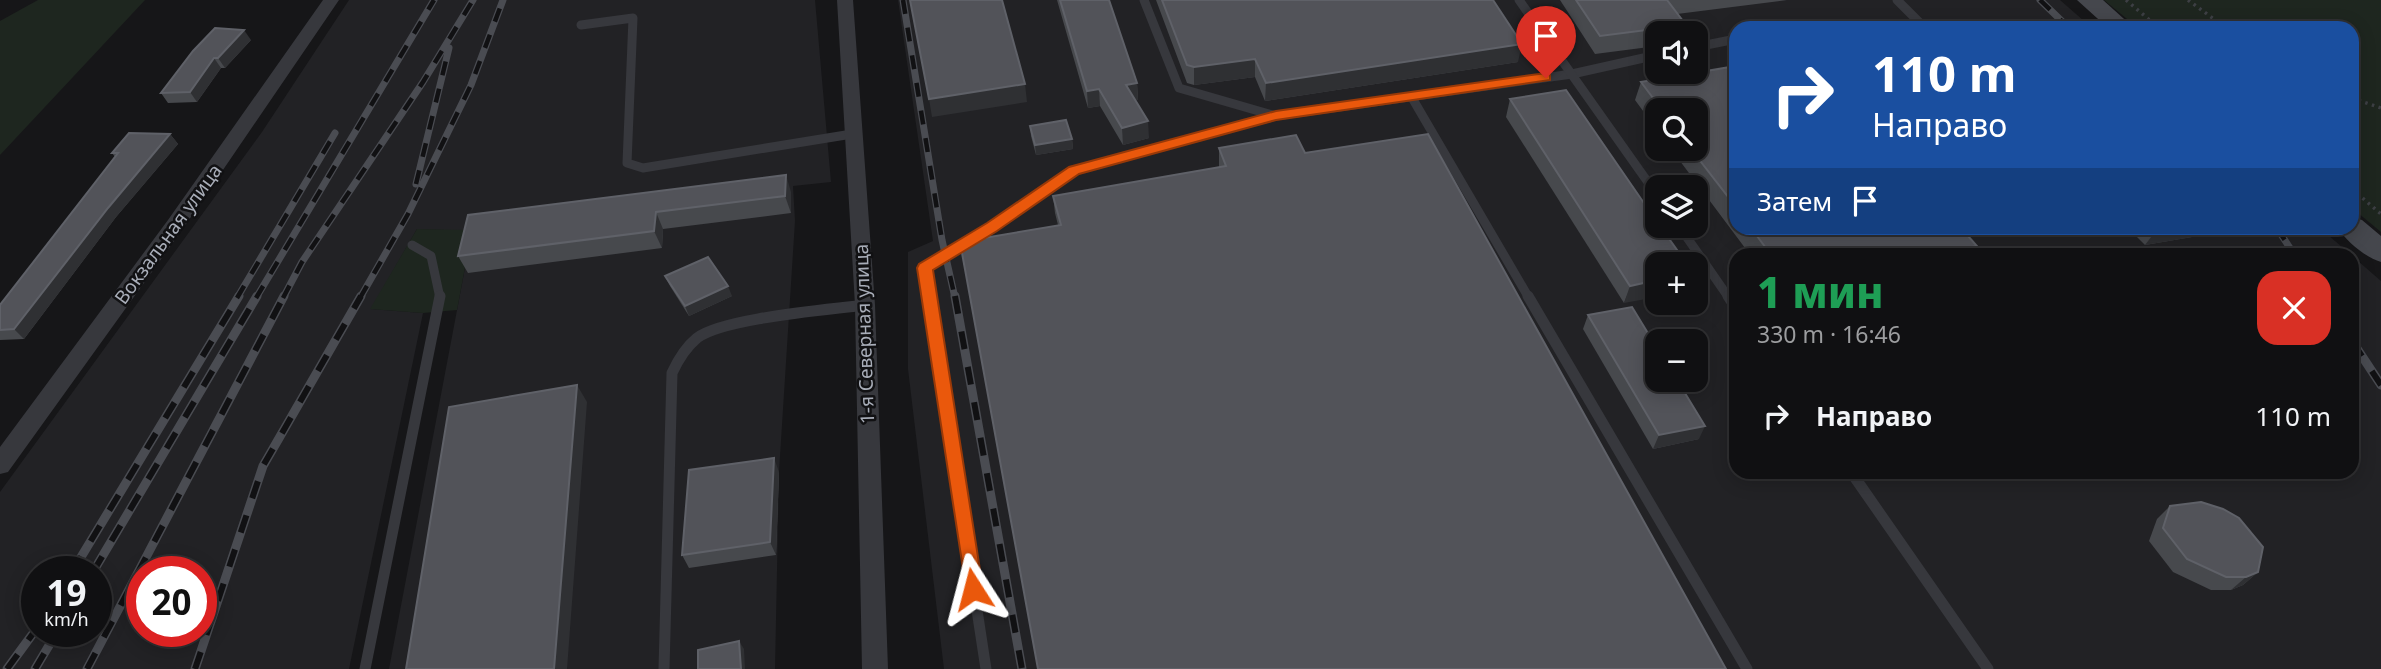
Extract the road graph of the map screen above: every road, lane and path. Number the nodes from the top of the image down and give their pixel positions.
1 (331, 0) edge
2 (845, 0) edge
3 (1144, 0) edge
4 (1519, 0) edge
5 (1897, 0) edge
6 (2089, 0) edge
7 (2126, 0) edge
8 (2188, 0) edge
9 (1918, 21) edge
10 (2114, 21) edge
11 (2151, 21) edge
12 (2217, 21) edge
13 (581, 25) dead end
14 (1729, 40) edge
15 (1708, 44) edge
16 (1645, 58) edge
17 (1572, 74) junction
18 (1412, 96) junction
19 (2359, 100) edge
20 (2381, 108) edge
21 (1276, 116) junction
22 (852, 134) junction
23 (1645, 178) edge
24 (2359, 195) edge
25 (2381, 214) edge
26 (2359, 233) edge
27 (1687, 238) edge
28 (412, 244) dead end
29 (2381, 251) edge
30 (1729, 298) edge
31 (865, 305) junction
32 (0, 465) edge
33 (1856, 479) edge
34 (365, 669) edge
35 (664, 669) edge
36 (875, 669) edge
37 (986, 669) edge
38 (1747, 669) edge
39 (1989, 669) edge

1 - 32 street, Вокзальная улица
2 - 22 street, 1-я Северная улица
3 - 21 lane
4 - 17 lane
5 - 9 lane
6 - 10 street
7 - 11 path
8 - 12 path
13 - 22 lane
14 - 15 lane
16 - 17 lane
17 - 18 lane
17 - 23 lane
18 - 21 lane
18 - 38 lane
19 - 20 path
21 - 37 lane
22 - 31 street, 1-я Северная улица
24 - 25 path
26 - 29 street
27 - 30 lane
28 - 34 lane
31 - 35 lane
31 - 36 street, 1-я Северная улица
33 - 39 lane

